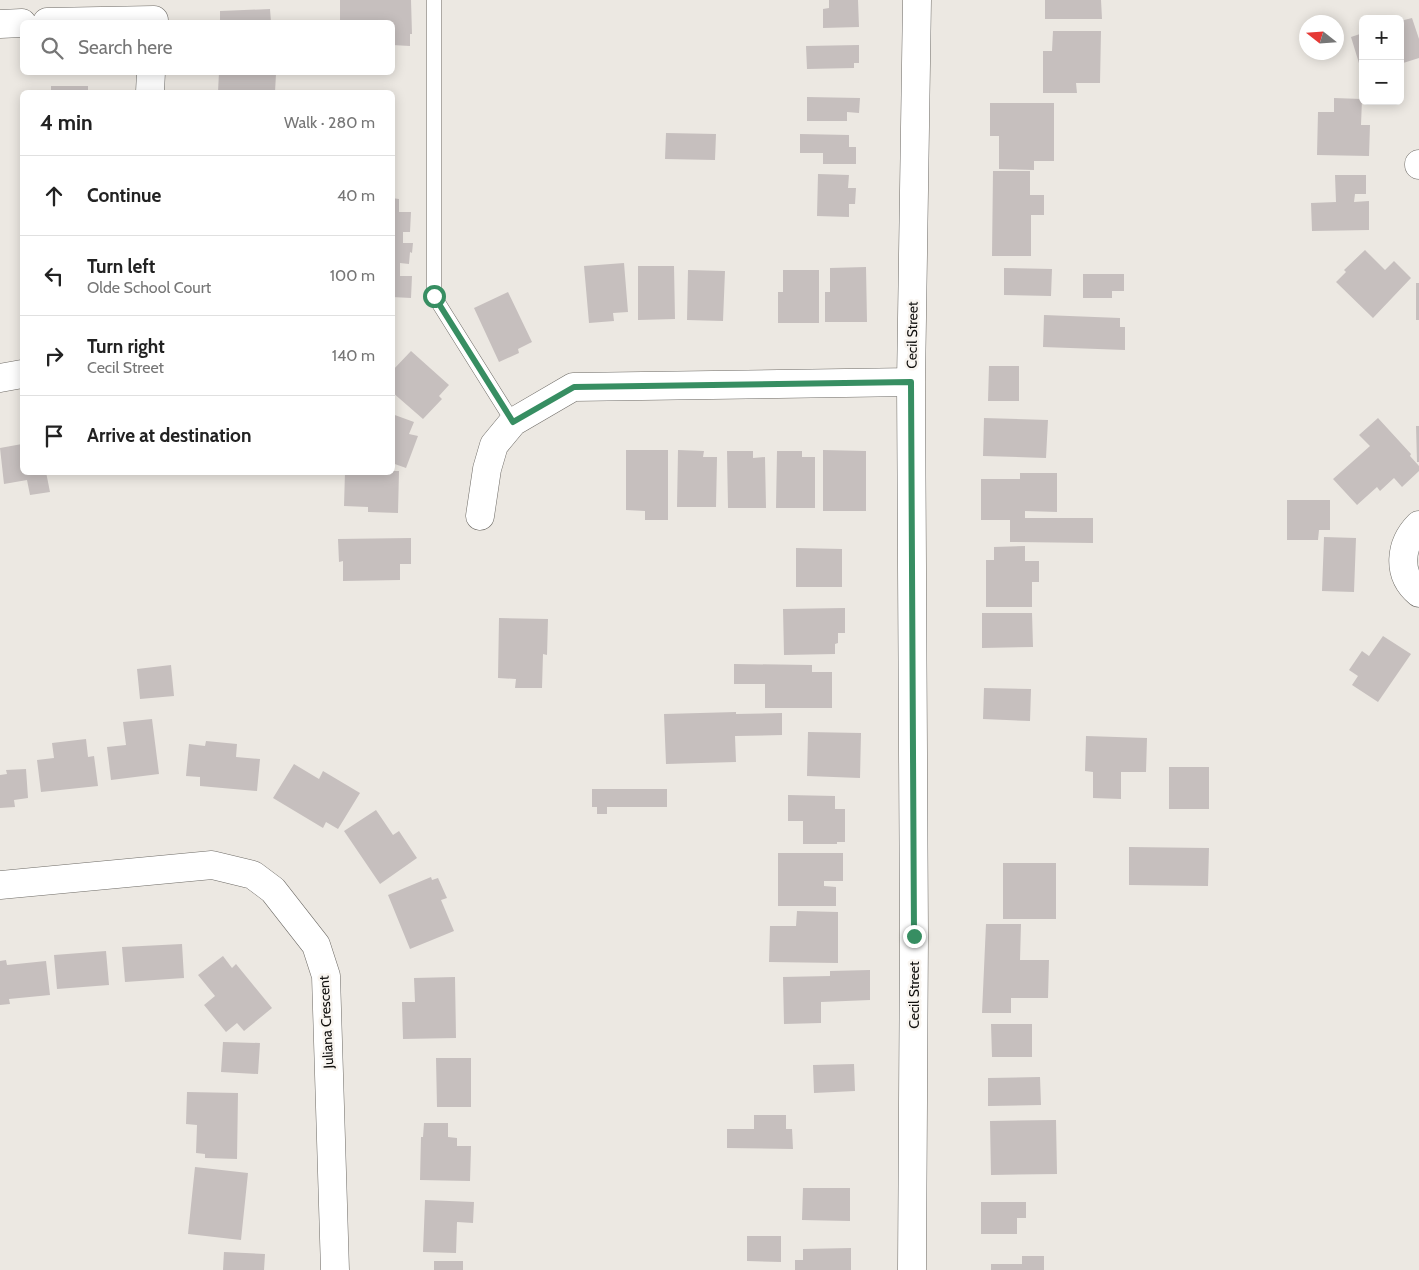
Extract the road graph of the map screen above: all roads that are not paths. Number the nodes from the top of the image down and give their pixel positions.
1 (434, 0) edge
2 (917, 0) edge
3 (154, 14) edge
4 (74, 20) edge
5 (20, 23) edge
6 (0, 24) edge
7 (151, 75) edge
8 (150, 90) edge
9 (20, 374) edge
10 (0, 378) edge
11 (911, 382) junction
12 (513, 422) junction
13 (480, 516) dead end
14 (1419, 525) edge
15 (1419, 593) edge
16 (0, 885) edge
17 (335, 1270) edge
18 (912, 1270) edge

1 - 12 lane
2 - 11 street, Cecil Street
3 - 4 street
5 - 6 street
7 - 8 street
9 - 10 street
11 - 12 street
11 - 18 street, Cecil Street
12 - 13 street
14 - 15 street
16 - 17 street, Juliana Crescent

